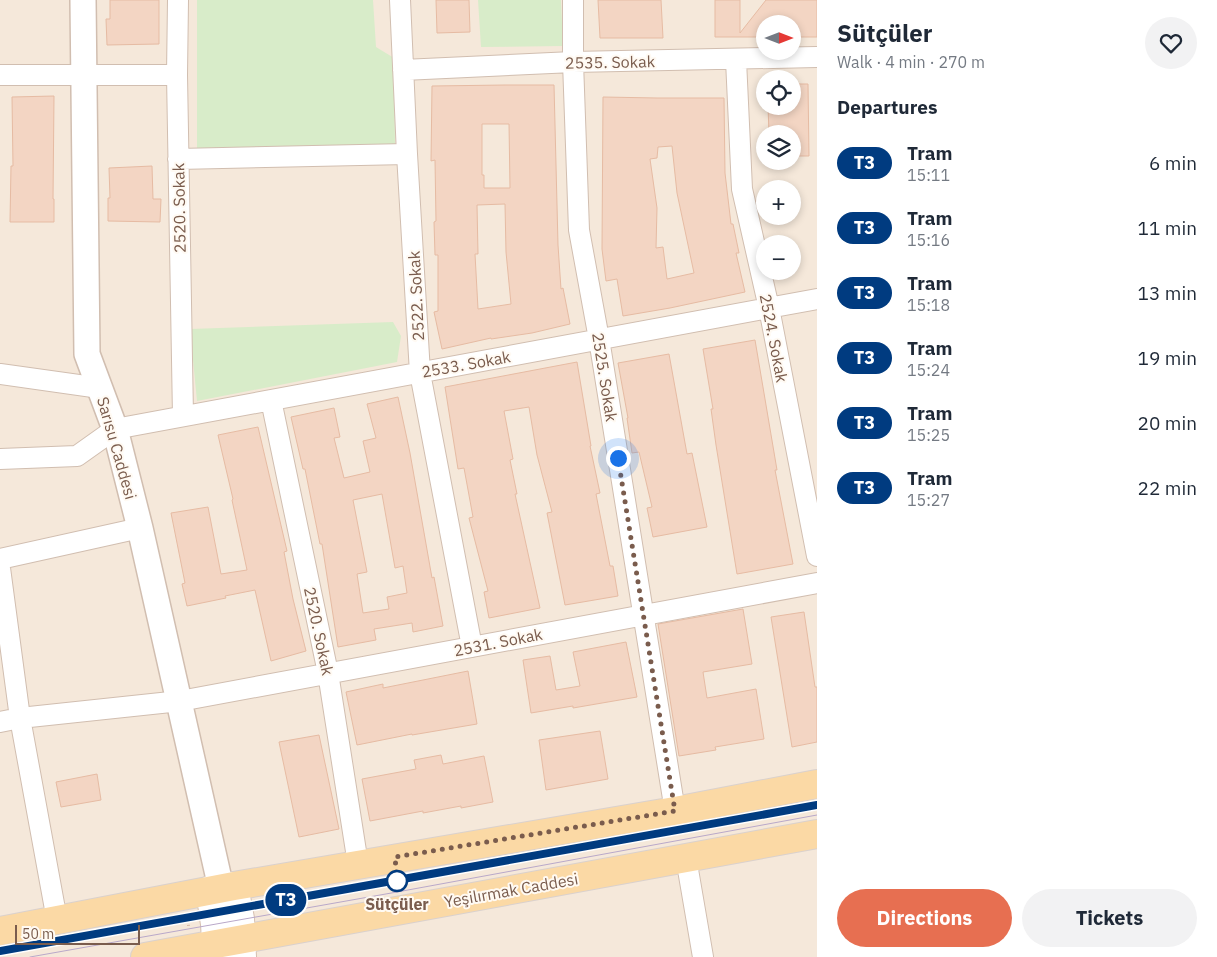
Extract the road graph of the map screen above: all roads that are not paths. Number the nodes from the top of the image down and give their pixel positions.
1 (83, 0) edge
2 (178, 0) edge
3 (400, 0) edge
4 (573, 0) edge
5 (817, 57) edge
6 (736, 60) junction
7 (572, 62) junction
8 (403, 70) junction
9 (84, 74) junction
10 (0, 75) edge
11 (177, 75) junction
12 (407, 154) junction
13 (178, 159) junction
14 (817, 299) edge
15 (769, 308) junction
16 (599, 340) junction
17 (420, 372) junction
18 (0, 374) edge
19 (100, 388) junction
20 (271, 400) junction
21 (183, 416) junction
22 (115, 429) junction
23 (0, 459) edge
24 (140, 528) junction
25 (817, 556) edge
26 (0, 560) edge
27 (0, 568) edge
28 (817, 583) edge
29 (643, 615) junction
30 (472, 647) junction
31 (328, 673) junction
32 (180, 701) junction
33 (20, 718) junction
34 (0, 722) edge
35 (817, 784) edge
36 (675, 811) junction
37 (817, 834) edge
38 (686, 858) junction
39 (358, 864) junction
40 (212, 890) junction
41 (57, 920) junction
42 (0, 931) edge
43 (221, 949) edge
44 (145, 957) edge
45 (702, 957) edge

1 - 9 street, Sarısu Caddesi
2 - 11 street, 2520. Sokak
3 - 8 street, 2522. Sokak
4 - 7 street, 2525. Sokak
5 - 6 street, 2535. Sokak
6 - 7 street, 2535. Sokak
6 - 15 street, 2524. Sokak
7 - 8 street, 2535. Sokak
7 - 16 street, 2525. Sokak
8 - 12 street, 2522. Sokak
9 - 10 street
9 - 11 street
9 - 19 street, Sarısu Caddesi
11 - 13 street, 2520. Sokak
12 - 13 street
12 - 17 street, 2522. Sokak
13 - 21 street, 2520. Sokak
14 - 15 street, 2533. Sokak
15 - 16 street, 2533. Sokak
15 - 25 street, 2524. Sokak
16 - 17 street, 2533. Sokak
16 - 29 street, 2525. Sokak
17 - 20 street, 2533. Sokak
17 - 30 street, 2522. Sokak
18 - 19 street
19 - 22 street, Sarısu Caddesi
20 - 21 street, 2533. Sokak
20 - 31 street, 2520. Sokak
21 - 22 street, 2533. Sokak
22 - 23 street
22 - 24 street, Sarısu Caddesi
24 - 26 street
24 - 32 street, Sarısu Caddesi
27 - 33 street
28 - 29 street, 2531. Sokak
29 - 30 street, 2531. Sokak
29 - 36 street, 2525. Sokak
30 - 31 street, 2531. Sokak
31 - 32 street, 2531. Sokak
31 - 39 street, 2520. Sokak
32 - 33 street, 2531. Sokak
32 - 40 street, Sarısu Caddesi
33 - 34 street, 2531. Sokak
33 - 41 street
35 - 36 main road
36 - 39 main road
37 - 38 main road, Yeşilırmak Caddesi
38 - 43 main road, Yeşilırmak Caddesi
38 - 45 street
39 - 40 main road
40 - 41 main road
40 - 43 main road
41 - 42 main road
43 - 44 main road, Yeşilırmak Caddesi

